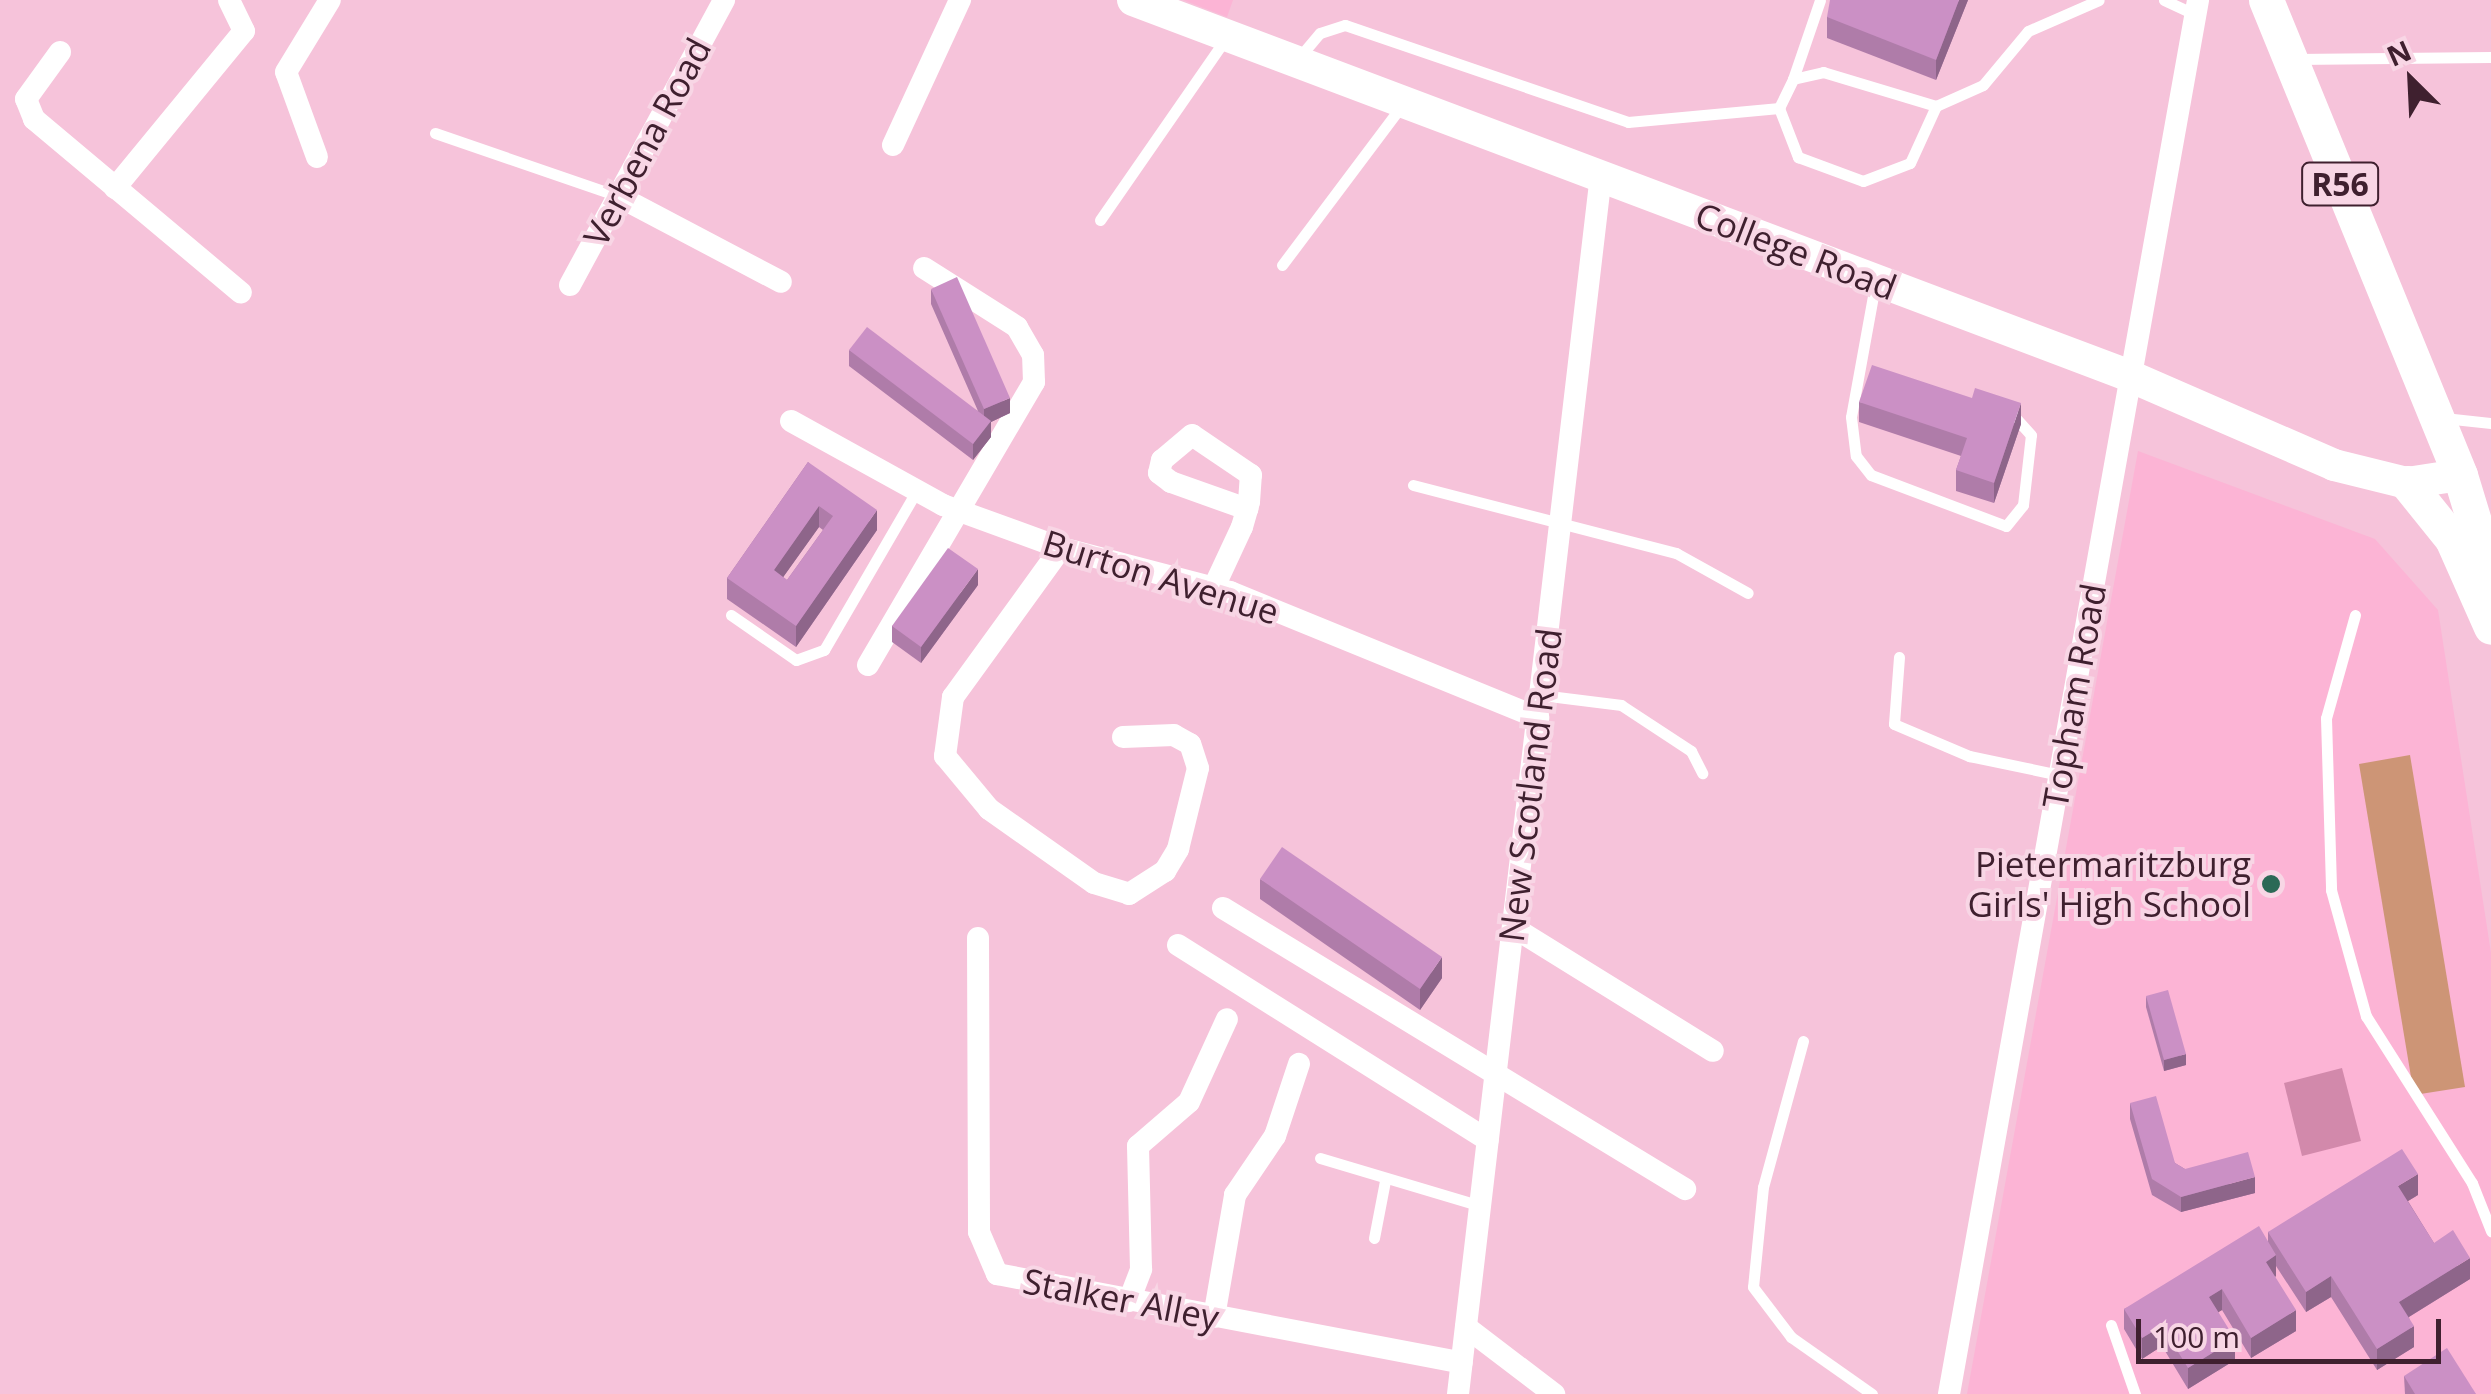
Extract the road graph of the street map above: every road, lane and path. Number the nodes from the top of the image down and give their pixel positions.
1 (229, 0) edge
2 (330, 0) edge
3 (724, 0) edge
4 (960, 0) edge
5 (1134, 0) edge
6 (1820, 0) edge
7 (2099, 0) edge
8 (2164, 0) edge
9 (2266, 0) edge
10 (2194, 6) edge
11 (1227, 37) junction
12 (60, 52) dead end
13 (2491, 57) edge
14 (2290, 59) junction
15 (1296, 61) junction
16 (1793, 79) junction
17 (1405, 101) junction
18 (1936, 106) junction
19 (1779, 108) junction
20 (435, 133) dead end
21 (893, 145) dead end
22 (317, 157) dead end
23 (1601, 175) junction
24 (115, 188) junction
25 (618, 196) junction
26 (1100, 220) dead end
27 (1282, 265) dead end
28 (924, 268) dead end
29 (781, 282) dead end
30 (1875, 283) junction
31 (570, 284) dead end
32 (241, 293) dead end
33 (1859, 372) junction
34 (2125, 374) junction
35 (1875, 377) edge
36 (1995, 406) edge
37 (2435, 417) junction
38 (792, 421) dead end
39 (2491, 423) edge
40 (2460, 475) junction
41 (2407, 483) junction
42 (1412, 486) dead end
43 (917, 490) junction
44 (1247, 510) dead end
45 (960, 511) junction
46 (1560, 524) junction
47 (1061, 548) junction
48 (2491, 577) edge
49 (1214, 587) junction
50 (1748, 593) dead end
51 (731, 615) dead end
52 (2355, 616) dead end
53 (2491, 627) edge
54 (1899, 657) dead end
55 (868, 665) dead end
56 (1539, 706) junction
57 (1123, 737) dead end
58 (1702, 773) dead end
59 (2060, 775) junction
60 (1224, 908) dead end
61 (1513, 927) junction
62 (978, 938) dead end
63 (1178, 945) dead end
64 (1227, 1019) dead end
65 (1803, 1041) dead end
66 (1713, 1051) dead end
67 (1299, 1064) dead end
68 (1497, 1068) junction
69 (1488, 1140) junction
70 (1320, 1158) dead end
71 (1384, 1181) junction
72 (1685, 1189) dead end
73 (1481, 1206) junction
74 (2490, 1224) edge
75 (1374, 1238) dead end
76 (1130, 1301) junction
77 (1214, 1317) junction
78 (2111, 1325) dead end
79 (1466, 1327) junction
80 (1462, 1363) junction
81 (1458, 1394) edge
82 (1554, 1394) edge
83 (1872, 1394) edge
84 (1949, 1394) edge
85 (2135, 1394) edge

1 - 24 street
2 - 22 street
3 - 25 street, Verbena Road
4 - 21 street
5 - 11 street, College Road
6 - 16 lane
7 - 18 lane
8 - 10 lane
9 - 14 main road, R56
10 - 34 street, Topham Road
11 - 15 street, College Road
11 - 26 lane
12 - 24 street
13 - 14 lane
14 - 37 main road, R56
15 - 17 street, College Road
15 - 19 lane
16 - 18 lane
16 - 19 lane
17 - 23 street, College Road
17 - 27 lane
18 - 19 lane
20 - 25 lane
23 - 30 street, College Road
23 - 46 street, New Scotland Road
24 - 32 street
25 - 29 street
25 - 31 street, Verbena Road
28 - 45 street
30 - 33 lane
30 - 34 street, College Road
33 - 35 lane
33 - 36 lane
34 - 41 street, College Road
34 - 59 street, Topham Road
37 - 39 lane
37 - 40 main road, R56
38 - 43 street, Burton Avenue
40 - 41 street, College Road
40 - 48 main road, R56
41 - 53 main road
42 - 46 lane
43 - 45 street, Burton Avenue
43 - 51 lane
44 - 49 street
45 - 47 street, Burton Avenue
45 - 55 street
46 - 50 lane
46 - 56 street, New Scotland Road
47 - 49 street, Burton Avenue
47 - 57 street
49 - 56 street, Burton Avenue
52 - 74 lane
54 - 59 lane
56 - 58 lane
56 - 61 street, New Scotland Road
59 - 84 street, Topham Road
60 - 68 street
61 - 66 street
61 - 68 street, New Scotland Road
62 - 76 street, Stalker Alley
63 - 69 street
64 - 76 street
65 - 83 lane
67 - 77 street
68 - 69 street, New Scotland Road
68 - 72 street
69 - 73 street, New Scotland Road
70 - 71 lane
71 - 73 lane
71 - 75 lane
73 - 79 street, New Scotland Road
76 - 77 street, Stalker Alley
77 - 80 street, Stalker Alley
78 - 85 lane
79 - 80 street, New Scotland Road
79 - 82 street
80 - 81 street, New Scotland Road

